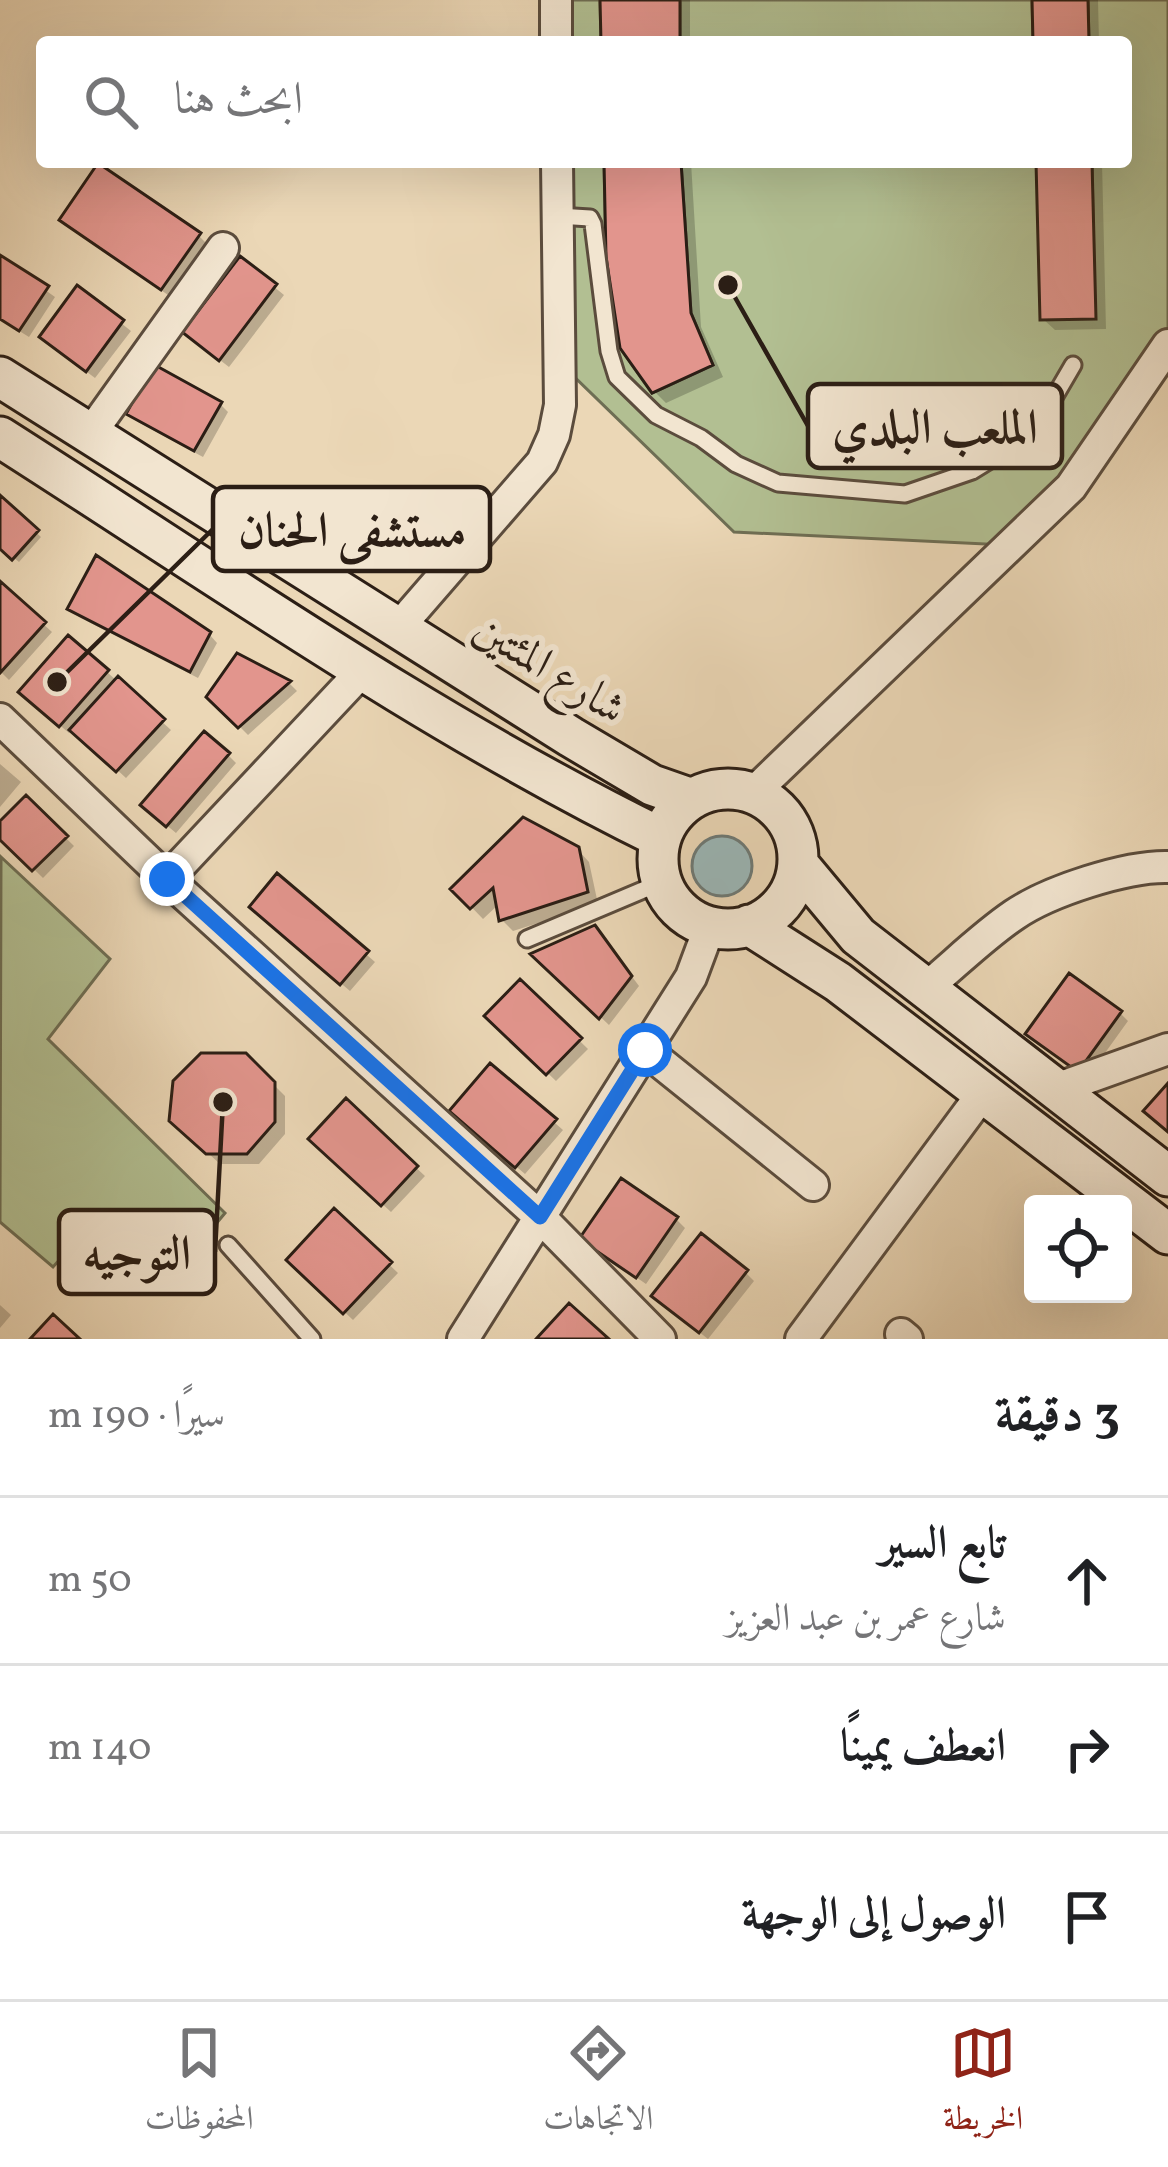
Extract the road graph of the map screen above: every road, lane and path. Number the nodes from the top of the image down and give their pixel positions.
1 (556, 0) edge
2 (556, 36) edge
3 (557, 168) edge
4 (558, 216) junction
5 (223, 248) dead end
6 (1168, 345) edge
7 (1073, 365) dead end
8 (0, 377) edge
9 (90, 434) junction
10 (0, 437) edge
11 (228, 521) junction
12 (200, 565) junction
13 (398, 628) junction
14 (364, 669) junction
15 (0, 718) edge
16 (753, 793) junction
17 (692, 799) junction
18 (661, 838) junction
19 (798, 864) junction
20 (1168, 867) edge
21 (167, 879) junction
22 (662, 882) junction
23 (710, 926) junction
24 (749, 926) junction
25 (527, 939) dead end
26 (926, 988) junction
27 (1168, 1049) edge
28 (645, 1050) junction
29 (1056, 1089) junction
30 (983, 1093) junction
31 (1168, 1176) edge
32 (813, 1185) dead end
33 (540, 1217) junction
34 (1168, 1234) edge
35 (228, 1245) dead end
36 (312, 1339) edge
37 (463, 1339) edge
38 (660, 1339) edge
39 (801, 1339) edge

1 - 2 street
3 - 4 street
4 - 7 lane
4 - 13 street
5 - 9 street
6 - 16 street
8 - 9 street, شارع المئتين
9 - 11 street, شارع المئتين
10 - 12 street
11 - 12 street
11 - 13 street, شارع المئتين
12 - 14 street
13 - 17 street, شارع المئتين
14 - 18 street
14 - 21 street
15 - 21 street
16 - 17 street
16 - 19 street
17 - 18 street
18 - 22 street
19 - 24 street
19 - 26 street
20 - 26 street
21 - 33 street
22 - 23 street
22 - 25 lane
23 - 24 street
23 - 28 street
24 - 30 street
26 - 29 street
27 - 29 street
28 - 32 street
28 - 33 street
29 - 31 street
30 - 34 street
30 - 39 street
33 - 37 street
33 - 38 street
35 - 36 lane

